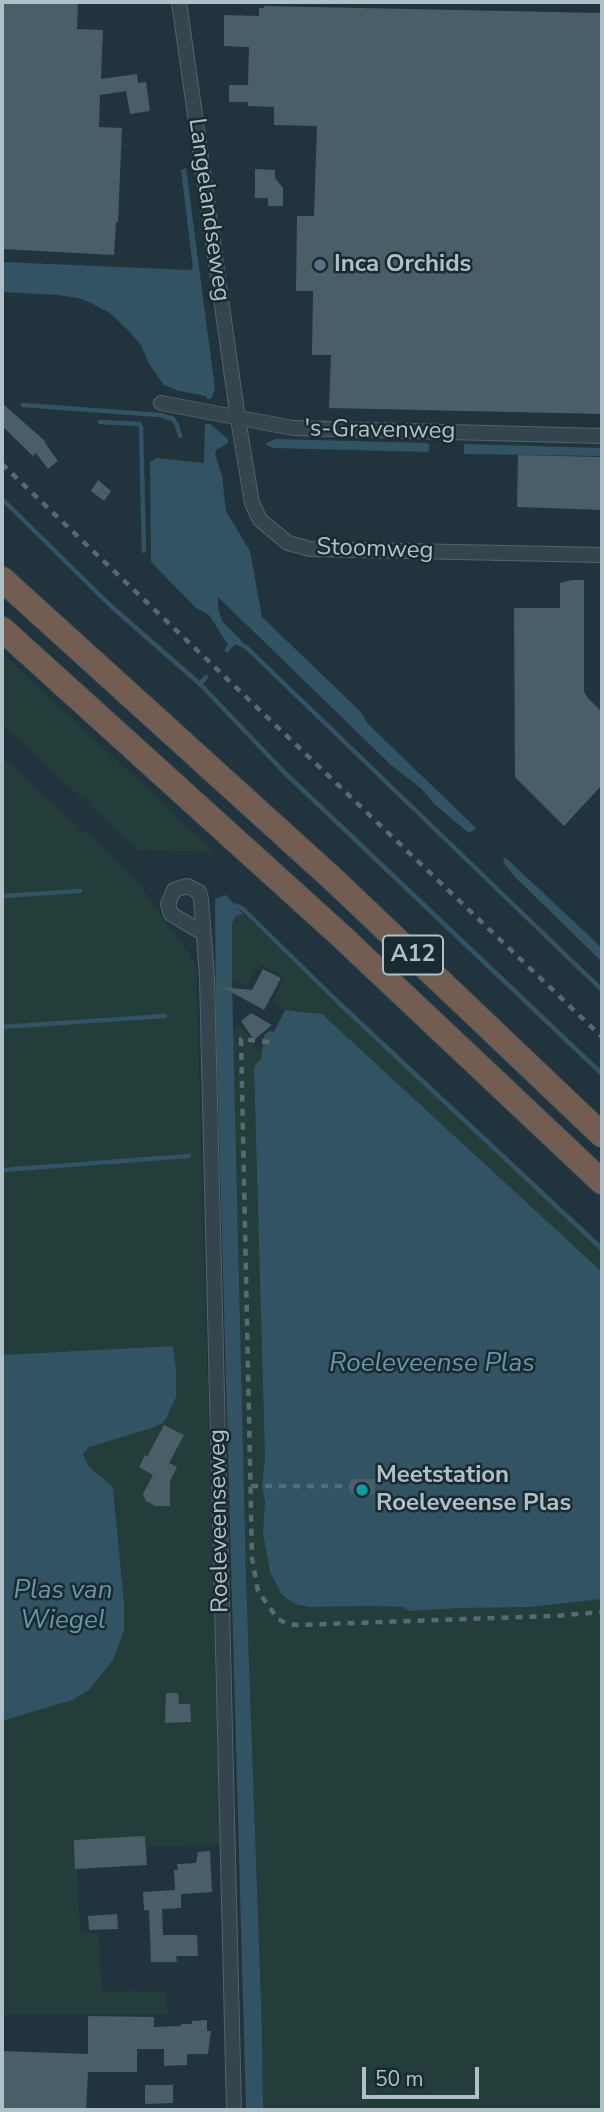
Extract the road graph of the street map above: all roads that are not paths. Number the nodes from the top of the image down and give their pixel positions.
1 (179, 2) edge
2 (161, 404) dead end
3 (238, 419) junction
4 (602, 436) edge
5 (602, 555) edge
6 (2, 579) edge
7 (2, 629) edge
8 (203, 933) dead end
9 (602, 1135) edge
10 (602, 1182) edge
11 (234, 2110) edge

1 - 3 street, Langelandseweg
2 - 3 street, 's-Gravenweg
3 - 4 street, 's-Gravenweg
3 - 5 street, Stoomweg
6 - 9 highway, A12
7 - 10 highway, A12
8 - 11 street, Roeleveenseweg

